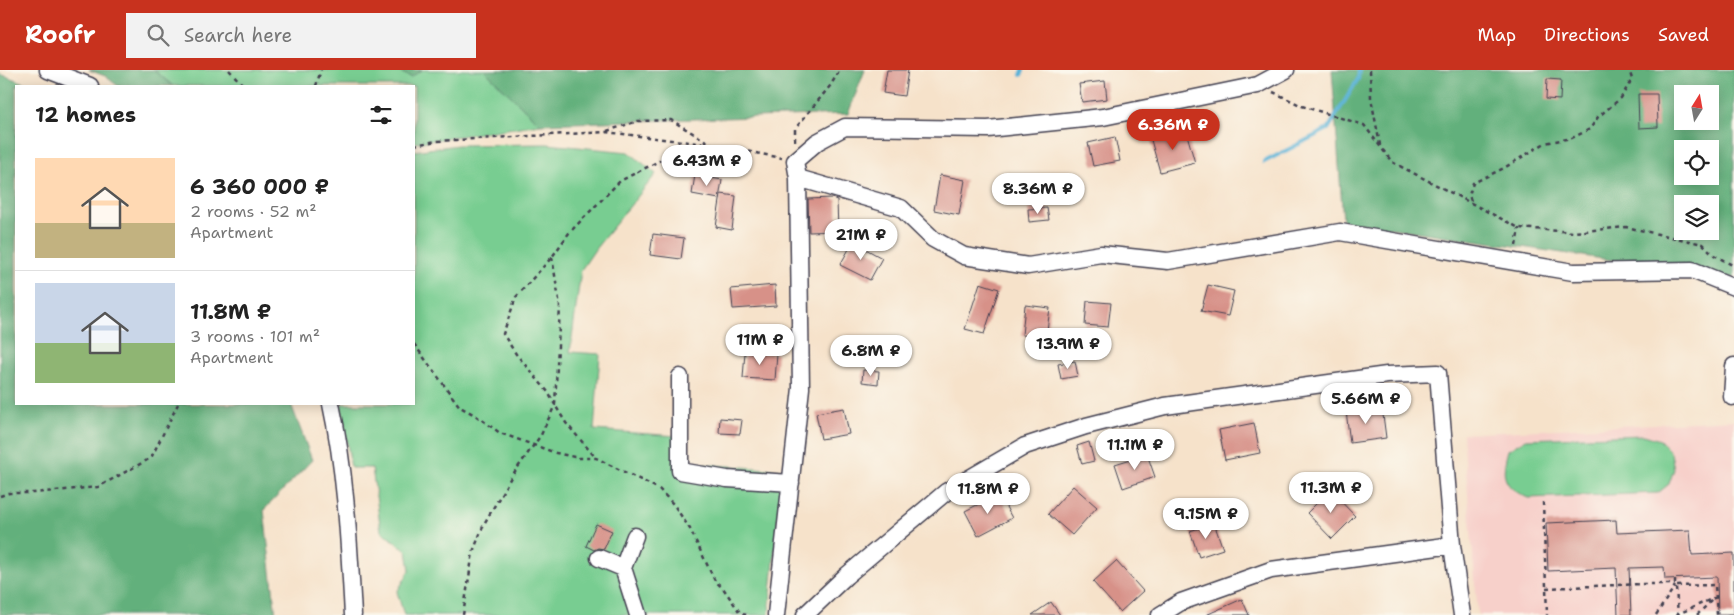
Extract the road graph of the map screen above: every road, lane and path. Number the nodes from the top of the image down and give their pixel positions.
1 (48, 70) edge
2 (229, 70) edge
3 (321, 70) edge
4 (840, 70) edge
5 (1286, 70) edge
6 (1370, 70) edge
7 (1629, 70) edge
8 (87, 85) edge
9 (243, 85) edge
10 (316, 85) edge
11 (1258, 85) junction
12 (606, 132) junction
13 (680, 141) junction
14 (713, 145) junction
15 (415, 146) edge
16 (1381, 148) junction
17 (795, 161) junction
18 (798, 178) junction
19 (1472, 202) junction
20 (1519, 228) junction
21 (1516, 246) dead end
22 (552, 257) junction
23 (1734, 266) edge
24 (1734, 287) edge
25 (415, 345) edge
26 (1734, 366) edge
27 (680, 377) dead end
28 (1732, 397) dead end
29 (177, 405) edge
30 (331, 405) edge
31 (555, 405) junction
32 (534, 446) junction
33 (596, 458) junction
34 (791, 483) junction
35 (0, 496) edge
36 (1544, 502) dead end
37 (635, 536) dead end
38 (1452, 545) junction
39 (599, 558) dead end
40 (622, 568) junction
41 (1675, 580) dead end
42 (1675, 585) junction
43 (1546, 588) junction
44 (1716, 597) junction
45 (352, 615) edge
46 (463, 615) edge
47 (638, 615) edge
48 (748, 615) edge
49 (776, 615) edge
50 (805, 615) edge
51 (1160, 615) edge
52 (1462, 615) edge
53 (1547, 615) edge
54 (1656, 615) edge
55 (1677, 615) edge
56 (1698, 615) edge
57 (1717, 615) edge

1 - 8 street
2 - 9 path
3 - 10 path
4 - 17 path
5 - 11 street
6 - 16 path
7 - 19 path
11 - 16 path
11 - 17 street
12 - 13 path
12 - 14 path
12 - 15 path
13 - 14 path
13 - 22 path
14 - 17 path
16 - 19 path
17 - 18 street
18 - 24 street
18 - 34 street
19 - 20 path
20 - 21 path
20 - 23 path
22 - 31 path
22 - 31 path
25 - 32 path
26 - 28 street
27 - 34 street
29 - 35 path
30 - 45 street
31 - 32 path
31 - 33 path
32 - 33 path
32 - 46 path
33 - 48 path
34 - 49 street
36 - 43 path
37 - 40 street
38 - 50 street
38 - 51 street
38 - 52 street
39 - 40 street
40 - 47 street
41 - 42 path
42 - 43 path
42 - 44 path
42 - 54 path
42 - 55 path
43 - 53 path
44 - 55 path
44 - 56 path
44 - 57 path

